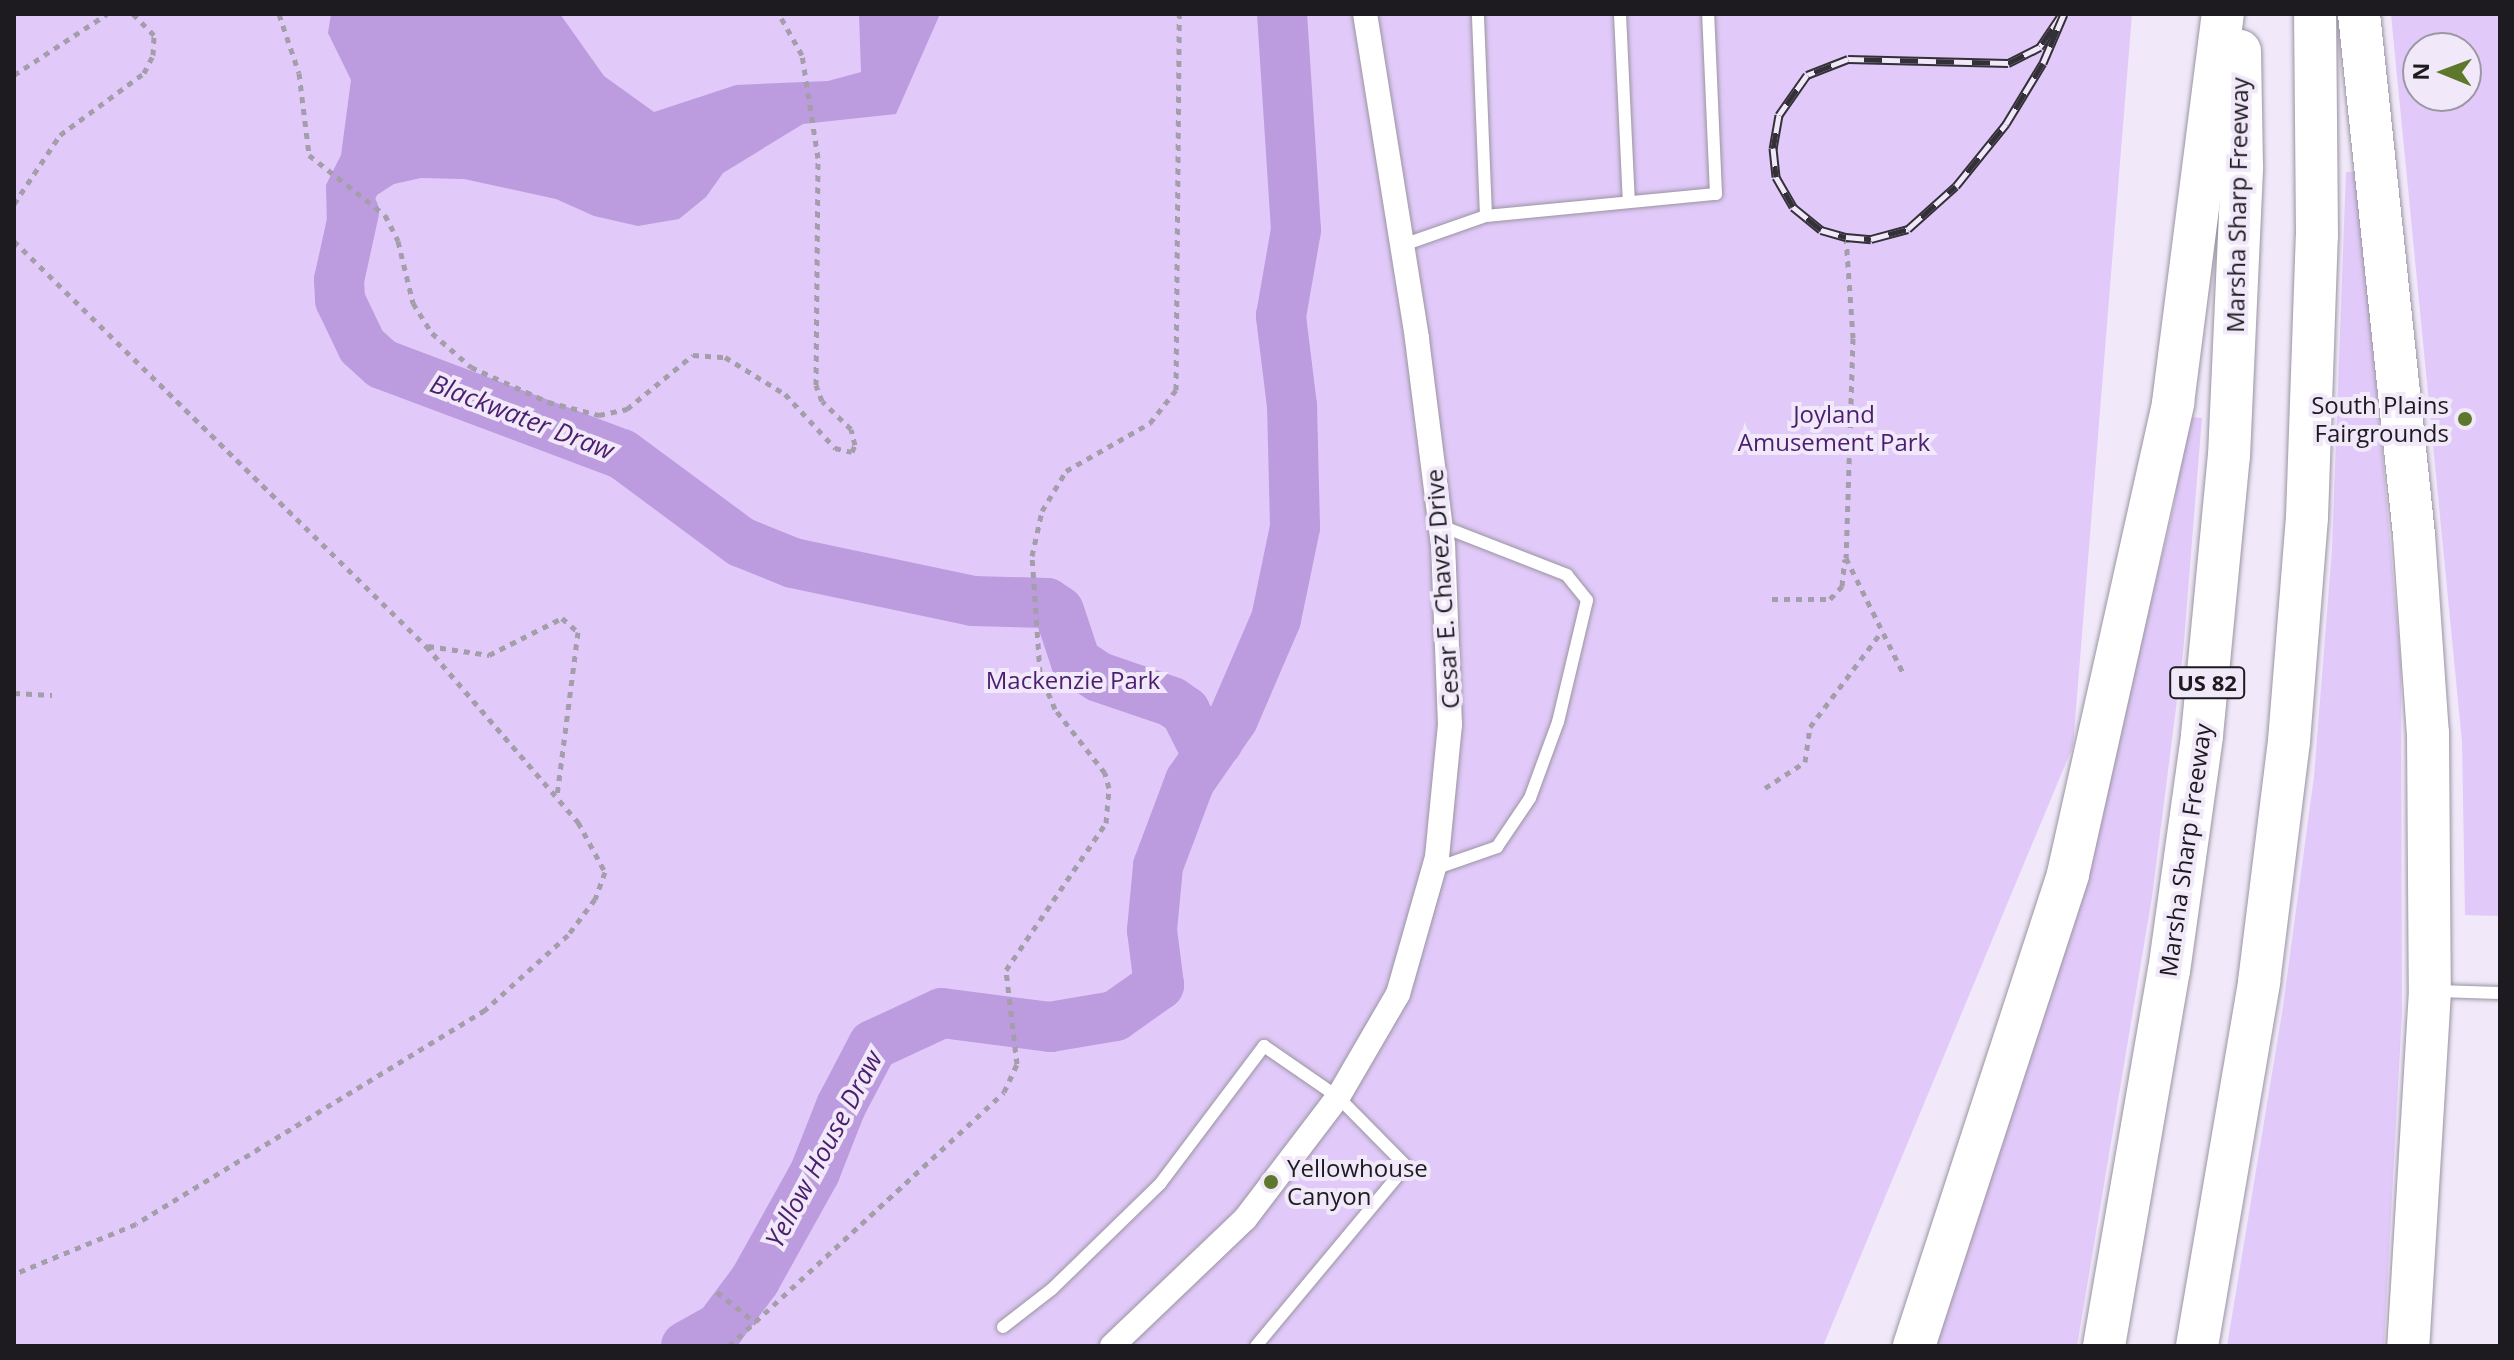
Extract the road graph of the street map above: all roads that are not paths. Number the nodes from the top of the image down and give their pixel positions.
1 (1365, 14) edge
2 (1478, 14) edge
3 (1620, 14) edge
4 (1708, 14) edge
5 (2223, 14) edge
6 (2239, 14) edge
7 (2315, 14) edge
8 (2359, 14) edge
9 (1629, 202) junction
10 (1486, 216) junction
11 (1403, 245) junction
12 (1441, 526) junction
13 (1434, 869) junction
14 (2430, 991) junction
15 (2500, 993) edge
16 (1338, 1097) junction
17 (1003, 1327) dead end
18 (1112, 1346) edge
19 (1256, 1346) edge
20 (1914, 1346) edge
21 (2104, 1346) edge
22 (2197, 1346) edge
23 (2408, 1346) edge

1 - 11 street, Cesar E. Chavez Drive
2 - 10 lane
3 - 9 lane
4 - 9 lane
5 - 20 highway
6 - 21 highway, Marsha Sharp Freeway / US 82
7 - 22 highway
8 - 14 highway
9 - 10 lane
10 - 11 lane
11 - 12 street, Cesar E. Chavez Drive
12 - 13 street, Cesar E. Chavez Drive
12 - 13 lane
13 - 16 street, Cesar E. Chavez Drive
14 - 15 lane
14 - 23 highway
16 - 17 lane
16 - 18 street, Cesar E. Chavez Drive
16 - 19 lane

